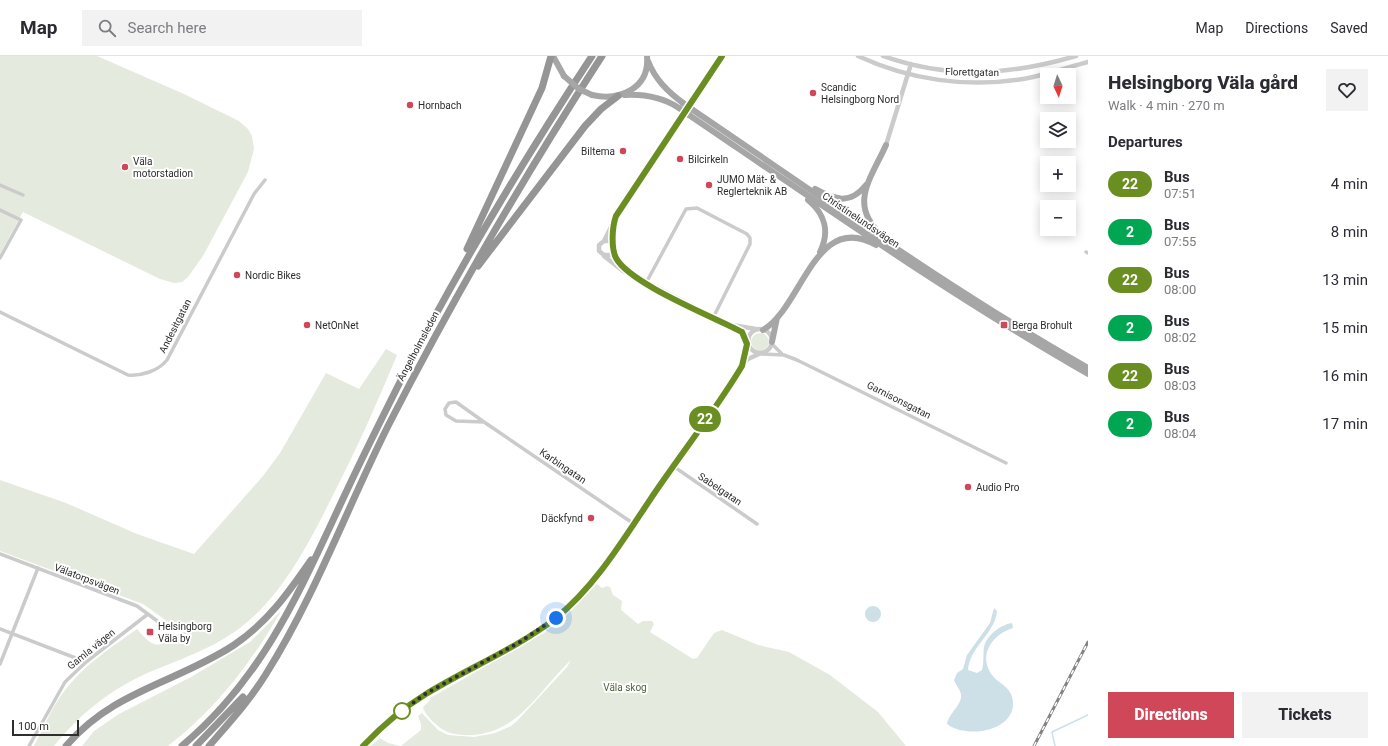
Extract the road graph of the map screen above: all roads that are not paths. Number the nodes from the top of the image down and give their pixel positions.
1 (552, 56) edge
2 (592, 56) edge
3 (602, 56) edge
4 (722, 56) edge
5 (858, 56) edge
6 (884, 56) edge
7 (1076, 56) edge
8 (647, 58) edge
9 (1088, 62) edge
10 (911, 64) junction
11 (909, 74) junction
12 (620, 96) junction
13 (681, 106) junction
14 (691, 112) junction
15 (886, 144) joint
16 (772, 164) junction
17 (265, 180) dead end
18 (784, 180) junction
19 (868, 182) junction
20 (0, 185) edge
21 (23, 195) dead end
22 (0, 210) edge
23 (615, 219) junction
24 (604, 241) junction
25 (614, 245) junction
26 (614, 251) junction
27 (906, 255) junction
28 (604, 256) junction
29 (0, 258) edge
30 (817, 259) junction
31 (919, 270) junction
32 (633, 275) junction
33 (646, 283) junction
34 (461, 288) junction
35 (443, 301) junction
36 (0, 312) edge
37 (778, 317) junction
38 (713, 318) junction
39 (724, 324) junction
40 (761, 329) junction
41 (747, 342) junction
42 (772, 343) junction
43 (760, 354) junction
44 (784, 355) junction
45 (742, 366) junction
46 (1088, 368) edge
47 (1088, 374) edge
48 (484, 422) junction
49 (1006, 463) dead end
50 (673, 466) junction
51 (634, 524) junction
52 (757, 524) dead end
53 (323, 542) junction
54 (0, 554) edge
55 (38, 568) junction
56 (148, 614) junction
57 (164, 626) dead end
58 (0, 629) edge
59 (13, 634) junction
60 (275, 657) junction
61 (86, 662) junction
62 (0, 664) edge
63 (29, 746) edge
64 (66, 746) edge
65 (182, 746) edge
66 (196, 746) edge
67 (209, 746) edge
68 (363, 746) edge

1 - 12 main road, Christinelundsvägen, bridge
1 - 35 highway
2 - 35 highway, Ängelholmsleden
3 - 34 highway, Ängelholmsleden
4 - 23 street
5 - 11 street, Florettgatan
6 - 10 street, Florettgatan
7 - 10 street, Florettgatan
8 - 12 main road
8 - 13 main road, Christinelundsvägen
9 - 11 street, Florettgatan
10 - 11 street
11 - 15 street
12 - 13 main road, Christinelundsvägen
12 - 34 highway
13 - 14 main road, Christinelundsvägen, bridge
14 - 16 main road, Christinelundsvägen
14 - 18 main road, Christinelundsvägen
15 - 19 main road
16 - 19 main road
16 - 27 main road, Christinelundsvägen
17 - 36 street, Andesitgatan
18 - 30 main road
18 - 31 main road, Christinelundsvägen
19 - 27 main road
20 - 21 street
22 - 29 street
23 - 24 street
23 - 25 street
24 - 25 street
24 - 28 street
25 - 26 street
26 - 28 street
26 - 32 street
27 - 46 main road, Christinelundsvägen
28 - 32 street
30 - 31 main road
30 - 37 main road
31 - 47 main road, Christinelundsvägen
32 - 33 street
33 - 38 street
33 - 38 street
34 - 60 highway, Ängelholmsleden
35 - 53 highway, Ängelholmsleden
37 - 40 main road
37 - 42 main road
38 - 39 street
39 - 40 street
39 - 41 street
40 - 41 street
40 - 42 street
41 - 43 street
41 - 45 street
42 - 43 street
42 - 44 street, Garnisonsgatan
43 - 44 street, Garnisonsgatan
43 - 45 street
44 - 49 street, Garnisonsgatan
45 - 50 street
48 - 48 street, Karbingatan
48 - 51 street, Karbingatan
50 - 51 street
50 - 52 street, Sabelgatan
51 - 68 street
53 - 64 highway
53 - 65 highway
54 - 55 street, Välatorpsvägen
55 - 56 street, Välatorpsvägen
55 - 59 street
56 - 57 street, Välatorpsvägen
56 - 61 street, Gamla vägen
58 - 59 street
59 - 61 street
59 - 62 street
60 - 66 highway
60 - 67 highway
61 - 63 street, Gamla vägen

